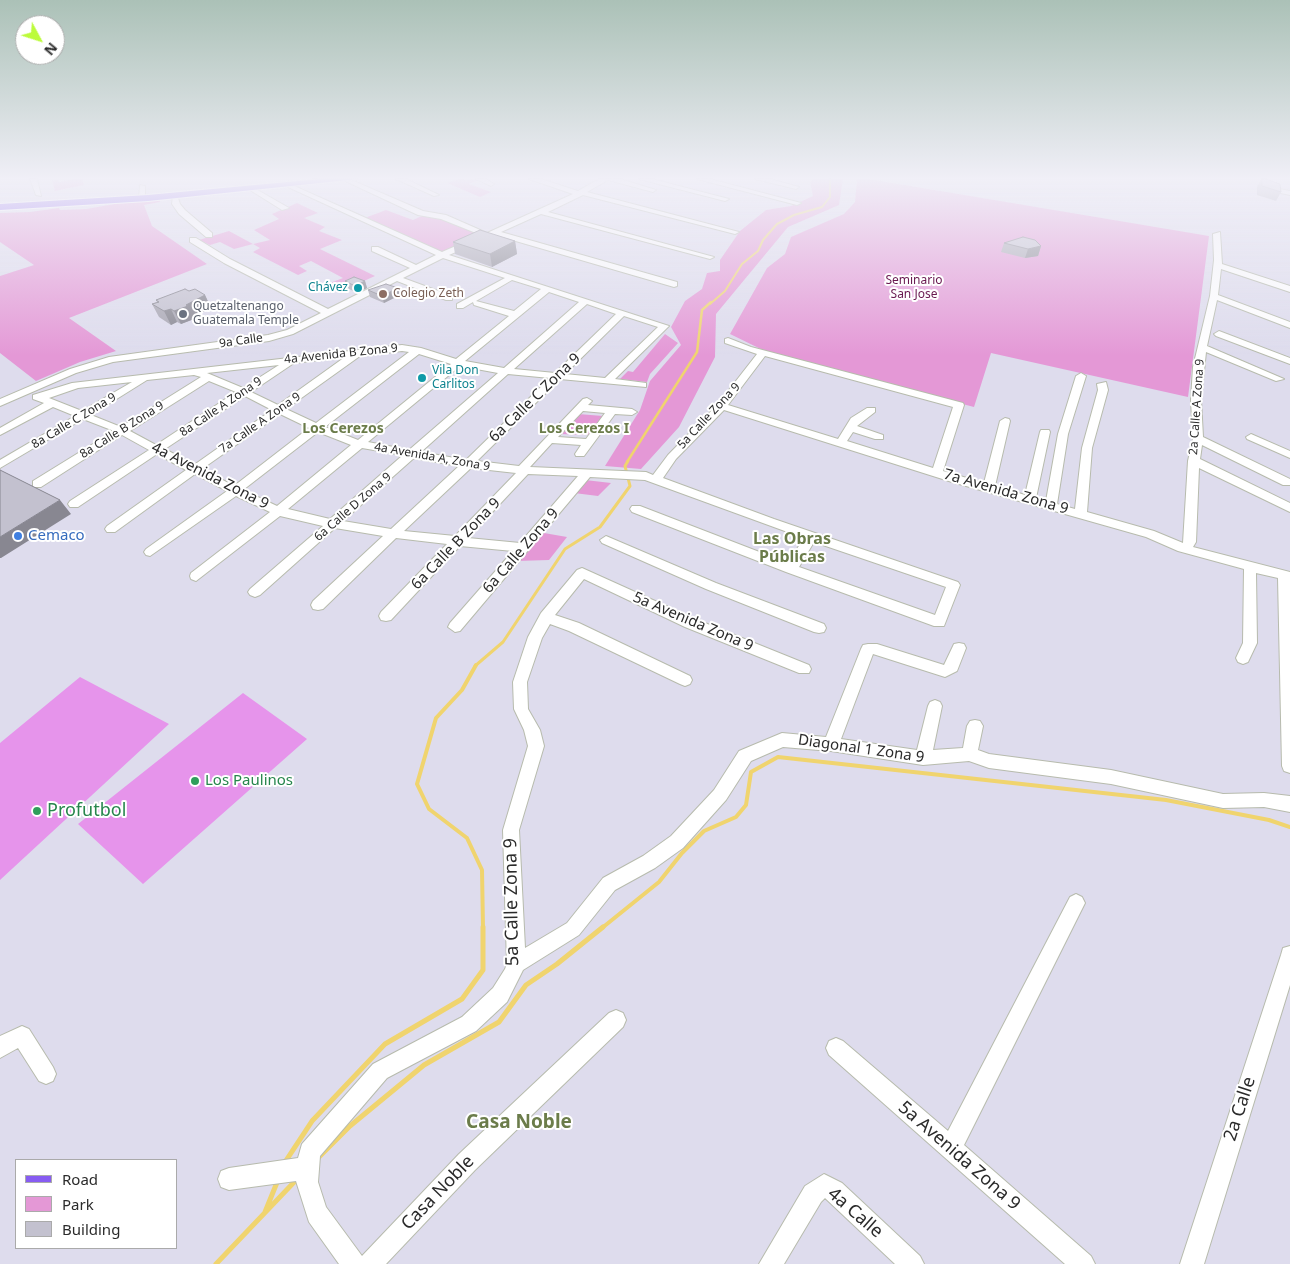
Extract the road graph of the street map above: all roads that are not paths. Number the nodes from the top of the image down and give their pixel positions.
1 (405, 238) edge
2 (480, 238) edge
3 (504, 238) edge
4 (639, 238) edge
5 (1217, 238) edge
6 (193, 240) dead end
7 (375, 250) dead end
8 (442, 255) junction
9 (710, 257) dead end
10 (1217, 265) junction
11 (416, 268) junction
12 (398, 275) junction
13 (512, 277) junction
14 (674, 284) dead end
15 (547, 289) junction
16 (1290, 289) edge
17 (1214, 296) junction
18 (449, 298) dead end
19 (584, 302) junction
20 (477, 303) dead end
21 (460, 306) dead end
22 (329, 313) junction
23 (622, 313) junction
24 (517, 315) junction
25 (1290, 325) edge
26 (1219, 334) dead end
27 (728, 341) dead end
28 (1202, 347) junction
29 (418, 350) junction
30 (360, 352) junction
31 (764, 354) junction
32 (293, 359) junction
33 (1290, 361) edge
34 (458, 363) junction
35 (194, 371) junction
36 (506, 372) junction
37 (148, 376) junction
38 (1081, 376) dead end
39 (208, 377) junction
40 (555, 378) junction
41 (1279, 379) dead end
42 (607, 382) junction
43 (1102, 384) dead end
44 (642, 385) dead end
45 (28, 390) junction
46 (244, 392) junction
47 (47, 399) junction
48 (0, 403) edge
49 (584, 404) joint
50 (722, 406) junction
51 (280, 409) junction
52 (612, 410) junction
53 (871, 410) dead end
54 (632, 412) dead end
55 (87, 413) junction
56 (1005, 421) dead end
57 (850, 427) junction
58 (317, 428) junction
59 (125, 429) junction
60 (0, 432) edge
61 (1046, 432) dead end
62 (878, 437) dead end
63 (1251, 437) dead end
64 (1198, 439) junction
65 (549, 440) junction
66 (588, 442) junction
67 (840, 443) junction
68 (359, 444) junction
69 (161, 447) junction
70 (580, 454) dead end
71 (413, 455) junction
72 (1290, 455) edge
73 (1194, 461) junction
74 (468, 464) junction
75 (0, 465) edge
76 (198, 467) junction
77 (523, 470) junction
78 (937, 473) junction
79 (586, 474) junction
80 (609, 476) joint
81 (651, 477) junction
82 (1287, 482) dead end
83 (37, 484) dead end
84 (989, 488) junction
85 (237, 489) junction
86 (1030, 499) junction
87 (74, 504) dead end
88 (1051, 505) junction
89 (281, 508) junction
90 (1290, 508) edge
91 (636, 509) dead end
92 (1081, 513) junction
93 (337, 521) junction
94 (111, 529) dead end
95 (397, 531) junction
96 (811, 536) junction
97 (461, 540) junction
98 (606, 540) dead end
99 (524, 545) junction
100 (1182, 548) junction
101 (150, 552) dead end
102 (1250, 566) junction
103 (791, 569) junction
104 (582, 573) joint
105 (196, 576) dead end
106 (1287, 576) edge
107 (255, 592) dead end
108 (318, 606) dead end
109 (386, 616) dead end
110 (546, 617) junction
111 (455, 627) dead end
112 (819, 628) dead end
113 (959, 648) dead end
114 (1243, 658) dead end
115 (804, 669) dead end
116 (685, 680) dead end
117 (934, 706) dead end
118 (975, 726) dead end
119 (830, 744) junction
120 (970, 754) junction
121 (923, 758) junction
122 (1290, 766) edge
123 (1290, 804) edge
124 (1076, 903) dead end
125 (1290, 955) edge
126 (516, 964) junction
127 (616, 1020) dead end
128 (0, 1048) edge
129 (836, 1048) dead end
130 (46, 1074) dead end
131 (950, 1148) junction
132 (308, 1170) junction
133 (229, 1179) dead end
134 (354, 1264) edge
135 (370, 1264) edge
136 (772, 1264) edge
137 (912, 1264) edge
138 (1083, 1264) edge
139 (1192, 1264) edge

1 - 8 street
2 - 8 street, 9a Calle
3 - 14 street
4 - 9 street
5 - 10 street, 2a Calle A Zona 9
6 - 22 street
7 - 11 street
8 - 11 street, 9a Calle
8 - 13 street
10 - 16 street
10 - 17 street, 2a Calle A Zona 9
11 - 12 street, 9a Calle
12 - 18 street
12 - 22 street, 9a Calle
13 - 15 street
13 - 21 street
15 - 19 street
15 - 24 street
17 - 25 street
17 - 28 street, 2a Calle A Zona 9
19 - 23 street
19 - 36 street, 6a Calle D Zona 9
20 - 24 street
22 - 45 street, 9a Calle
23 - 40 street, 6a Calle C Zona 9
23 - 42 street
24 - 34 street
26 - 33 street
27 - 31 street
28 - 41 street
28 - 64 street, 2a Calle A Zona 9
29 - 30 street, 4a Avenida B Zona 9
29 - 34 street, 4a Avenida B Zona 9
29 - 58 street
30 - 32 street, 4a Avenida B Zona 9
30 - 51 street, 7a Calle A Zona 9
31 - 50 street, 5a Calle Zona 9
31 - 78 street
32 - 35 street, 4a Avenida B Zona 9
32 - 46 street, 8a Calle A Zona 9
34 - 36 street, 4a Avenida B Zona 9
34 - 68 street
35 - 37 street, 4a Avenida B Zona 9
35 - 39 street, 4a Avenida A, Zona 9
36 - 40 street, 4a Avenida B Zona 9
36 - 71 street, 6a Calle D Zona 9
37 - 47 street, 4a Avenida B Zona 9
37 - 55 street, 8a Calle C Zona 9
38 - 88 street
39 - 46 street, 4a Avenida A, Zona 9
39 - 59 street, 8a Calle B Zona 9
40 - 42 street, 4a Avenida B Zona 9
40 - 74 street, 6a Calle C Zona 9
42 - 44 street, 4a Avenida B Zona 9
43 - 92 street
45 - 47 street, 4a Avenida Zona 9
45 - 48 street, 9a Calle
46 - 51 street, 4a Avenida A, Zona 9
46 - 69 street, 8a Calle A Zona 9
47 - 55 street, 4a Avenida Zona 9
47 - 60 street, 4a Avenida B Zona 9
49 - 52 street
49 - 65 street
50 - 67 street, 7a Avenida Zona 9
50 - 81 street, 5a Calle Zona 9
51 - 58 street, 4a Avenida A, Zona 9
51 - 76 street, 7a Calle A Zona 9
52 - 54 street
52 - 66 street
53 - 57 street
55 - 59 street, 4a Avenida Zona 9
55 - 75 street, 8a Calle C Zona 9
56 - 84 street
57 - 62 street
57 - 67 street
58 - 68 street, 4a Avenida A, Zona 9
58 - 85 street
59 - 69 street, 4a Avenida Zona 9
59 - 83 street, 8a Calle B Zona 9
61 - 86 street
63 - 72 street
64 - 73 street, 2a Calle A Zona 9
64 - 82 street
65 - 66 street
65 - 77 street
66 - 70 street
67 - 78 street, 7a Avenida Zona 9
68 - 71 street, 4a Avenida A, Zona 9
68 - 89 street
69 - 76 street, 4a Avenida Zona 9
69 - 87 street, 8a Calle A Zona 9
71 - 74 street, 4a Avenida A, Zona 9
71 - 93 street, 6a Calle D Zona 9
73 - 90 street
73 - 100 street, 2a Calle A Zona 9
74 - 77 street, 4a Avenida A, Zona 9
74 - 95 street, 6a Calle C Zona 9
76 - 85 street, 4a Avenida Zona 9
76 - 94 street, 7a Calle A Zona 9
77 - 79 street, 4a Avenida A, Zona 9
77 - 97 street, 6a Calle B Zona 9
78 - 84 street, 7a Avenida Zona 9
79 - 80 street, 4a Avenida A, Zona 9
79 - 99 street, 6a Calle Zona 9
80 - 81 street, 4a Avenida A, Zona 9
81 - 96 street
84 - 86 street, 7a Avenida Zona 9
85 - 89 street, 4a Avenida Zona 9
85 - 101 street
86 - 88 street, 7a Avenida Zona 9
88 - 92 street, 7a Avenida Zona 9
89 - 93 street, 4a Avenida Zona 9
89 - 105 street
91 - 103 street
92 - 100 street, 7a Avenida Zona 9
93 - 95 street, 4a Avenida Zona 9
93 - 107 street, 6a Calle D Zona 9
95 - 97 street, 4a Avenida Zona 9
95 - 108 street, 6a Calle C Zona 9
96 - 103 street
96 - 103 street
97 - 99 street, 4a Avenida Zona 9
97 - 109 street, 6a Calle B Zona 9
98 - 112 street
99 - 111 street, 6a Calle Zona 9
100 - 102 street, 7a Avenida Zona 9
102 - 106 street, 7a Avenida Zona 9
102 - 114 street
104 - 110 street, 5a Calle Zona 9
104 - 115 street, 5a Avenida Zona 9
106 - 122 street
110 - 116 street
110 - 126 street, 5a Calle Zona 9
113 - 119 street
117 - 121 street
118 - 120 street
119 - 121 street, Diagonal 1 Zona 9
119 - 126 street, Diagonal 1 Zona 9
120 - 121 street, Diagonal 1 Zona 9
120 - 123 street, Diagonal 1 Zona 9
124 - 131 street
125 - 139 street, 2a Calle
126 - 132 street, 5a Calle Zona 9
127 - 135 street, Casa Noble
128 - 130 street
129 - 131 street, 5a Avenida Zona 9
131 - 138 street, 5a Avenida Zona 9
132 - 133 street
132 - 134 street
136 - 137 street, 4a Calle

